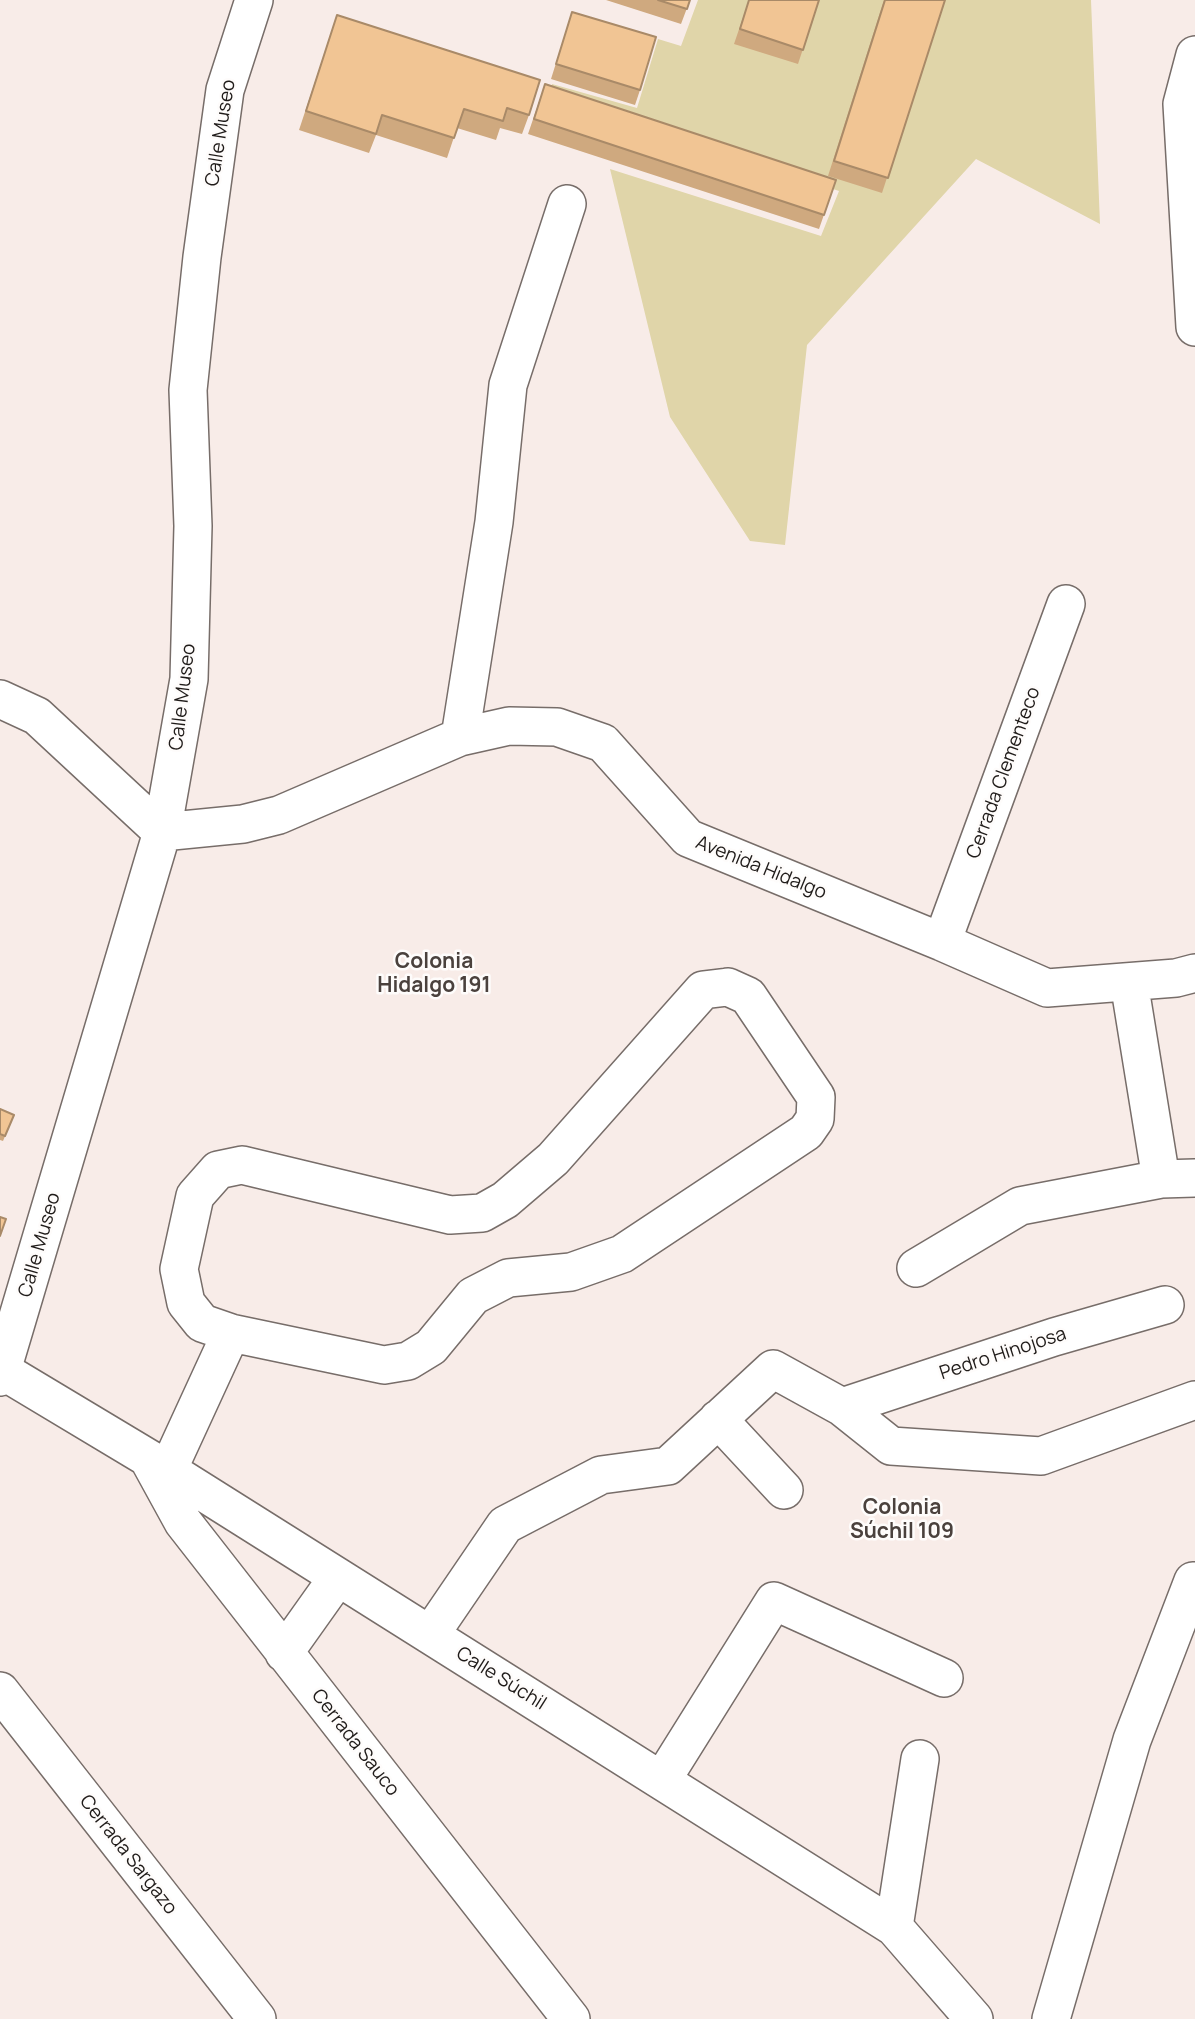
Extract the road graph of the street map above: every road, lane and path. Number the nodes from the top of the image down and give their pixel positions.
1 (254, 0) edge
2 (1195, 55) edge
3 (567, 204) dead end
4 (1195, 327) edge
5 (1066, 604) dead end
6 (0, 699) edge
7 (460, 737) junction
8 (162, 832) junction
9 (942, 942) junction
10 (1195, 973) edge
11 (1129, 982) junction
12 (1178, 1179) edge
13 (916, 1268) dead end
14 (1165, 1305) dead end
15 (230, 1333) junction
16 (2, 1374) edge
17 (1195, 1401) edge
18 (842, 1407) junction
19 (718, 1419) junction
20 (158, 1465) junction
21 (784, 1490) dead end
22 (338, 1577) junction
23 (1192, 1581) dead end
24 (430, 1635) junction
25 (284, 1653) junction
26 (944, 1678) dead end
27 (0, 1691) edge
28 (920, 1759) dead end
29 (662, 1780) junction
30 (894, 1927) junction
31 (257, 2019) edge
32 (571, 2019) edge
33 (974, 2019) edge
34 (1051, 2019) edge

1 - 8 street, Calle Museo
2 - 4 street
3 - 7 street
5 - 9 street, Cerrada Clementeco
6 - 8 street
7 - 8 street, Avenida Hidalgo
7 - 9 street, Avenida Hidalgo
8 - 16 street, Calle Museo
9 - 11 street, Avenida Hidalgo
10 - 11 street, Avenida Hidalgo
11 - 12 street
12 - 13 street
14 - 18 street, Pedro Hinojosa
15 - 15 street
15 - 20 street
16 - 20 street, Calle Súchil
17 - 18 street
18 - 19 street
19 - 21 street
19 - 24 street
20 - 22 street, Calle Súchil
20 - 25 street, Cerrada Sauco
22 - 24 street, Calle Súchil
22 - 25 street
23 - 34 street
24 - 29 street, Calle Súchil
25 - 32 street, Cerrada Sauco
26 - 29 street
27 - 31 street, Cerrada Sargazo
28 - 30 street
29 - 30 street, Calle Súchil
30 - 33 street, Calle Súchil

